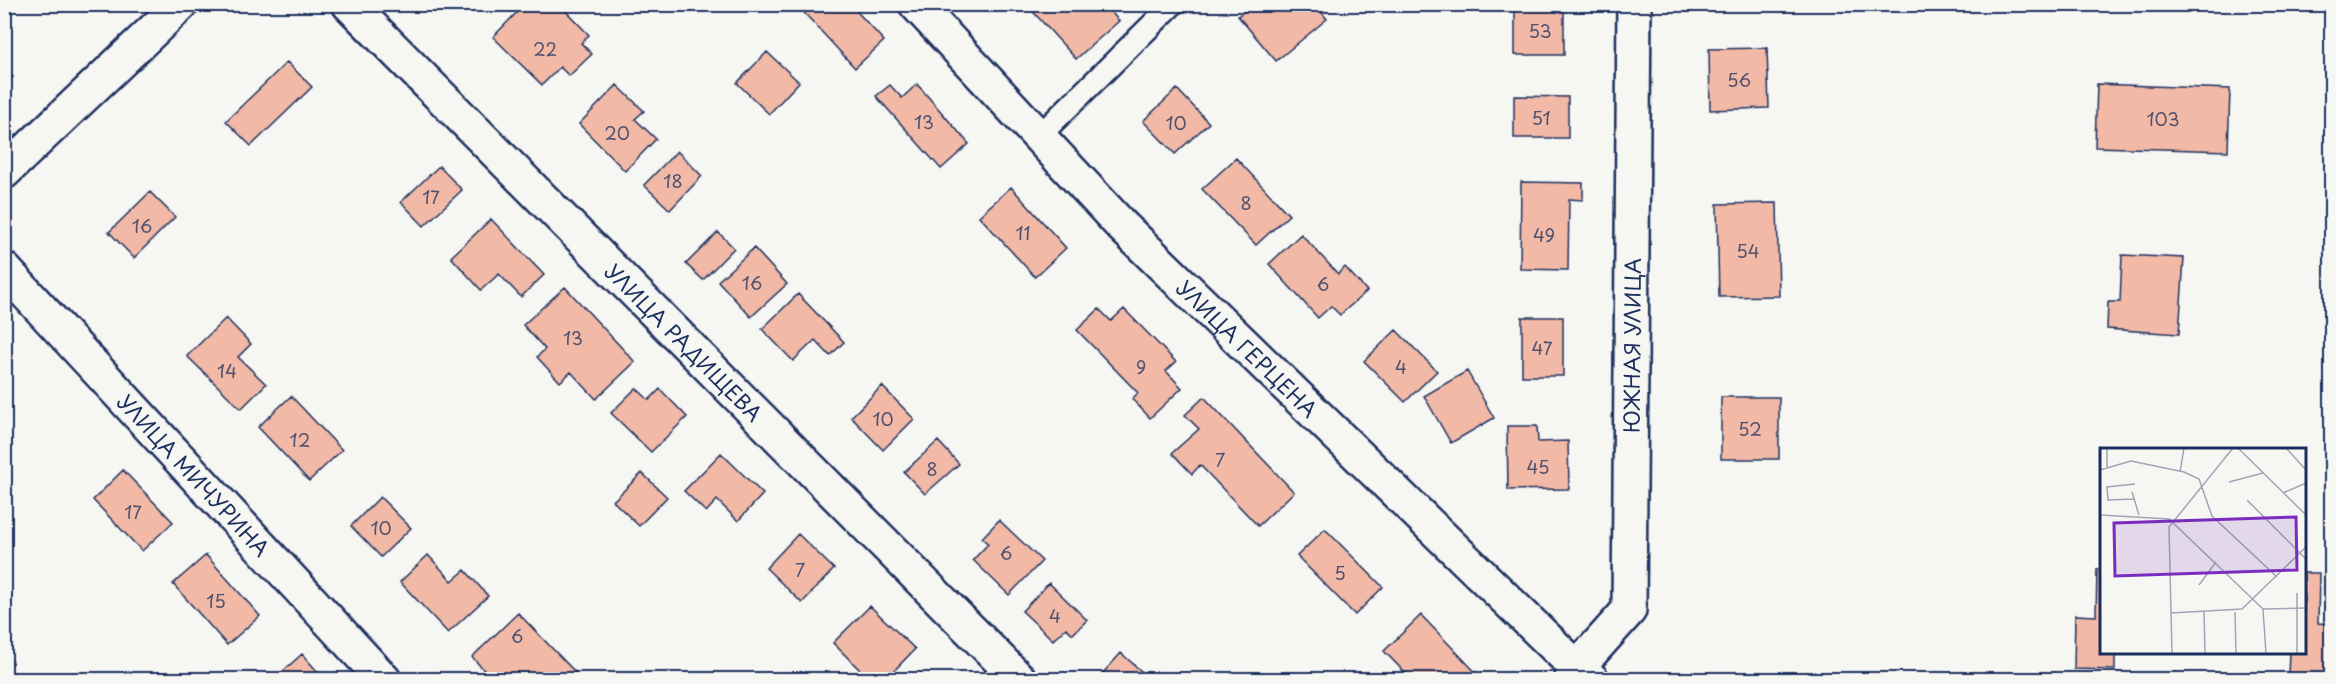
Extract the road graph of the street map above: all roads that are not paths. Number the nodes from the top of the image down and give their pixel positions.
1 (181, 4) edge
2 (349, 4) edge
3 (916, 4) edge
4 (1173, 4) edge
5 (1634, 4) edge
6 (1039, 136) junction
7 (4, 172) edge
8 (4, 269) edge
9 (1580, 676) edge
10 (384, 680) edge
11 (1020, 680) edge

1 - 7 street
2 - 11 street, УЛИЦА РАДИЩЕВА
3 - 6 street, УЛИЦА ГЕРЦЕНА
4 - 6 lane
5 - 9 street, ЮЖНАЯ УЛИЦА
6 - 9 street, УЛИЦА ГЕРЦЕНА
8 - 10 street, УЛИЦА МИЧУРИНА

